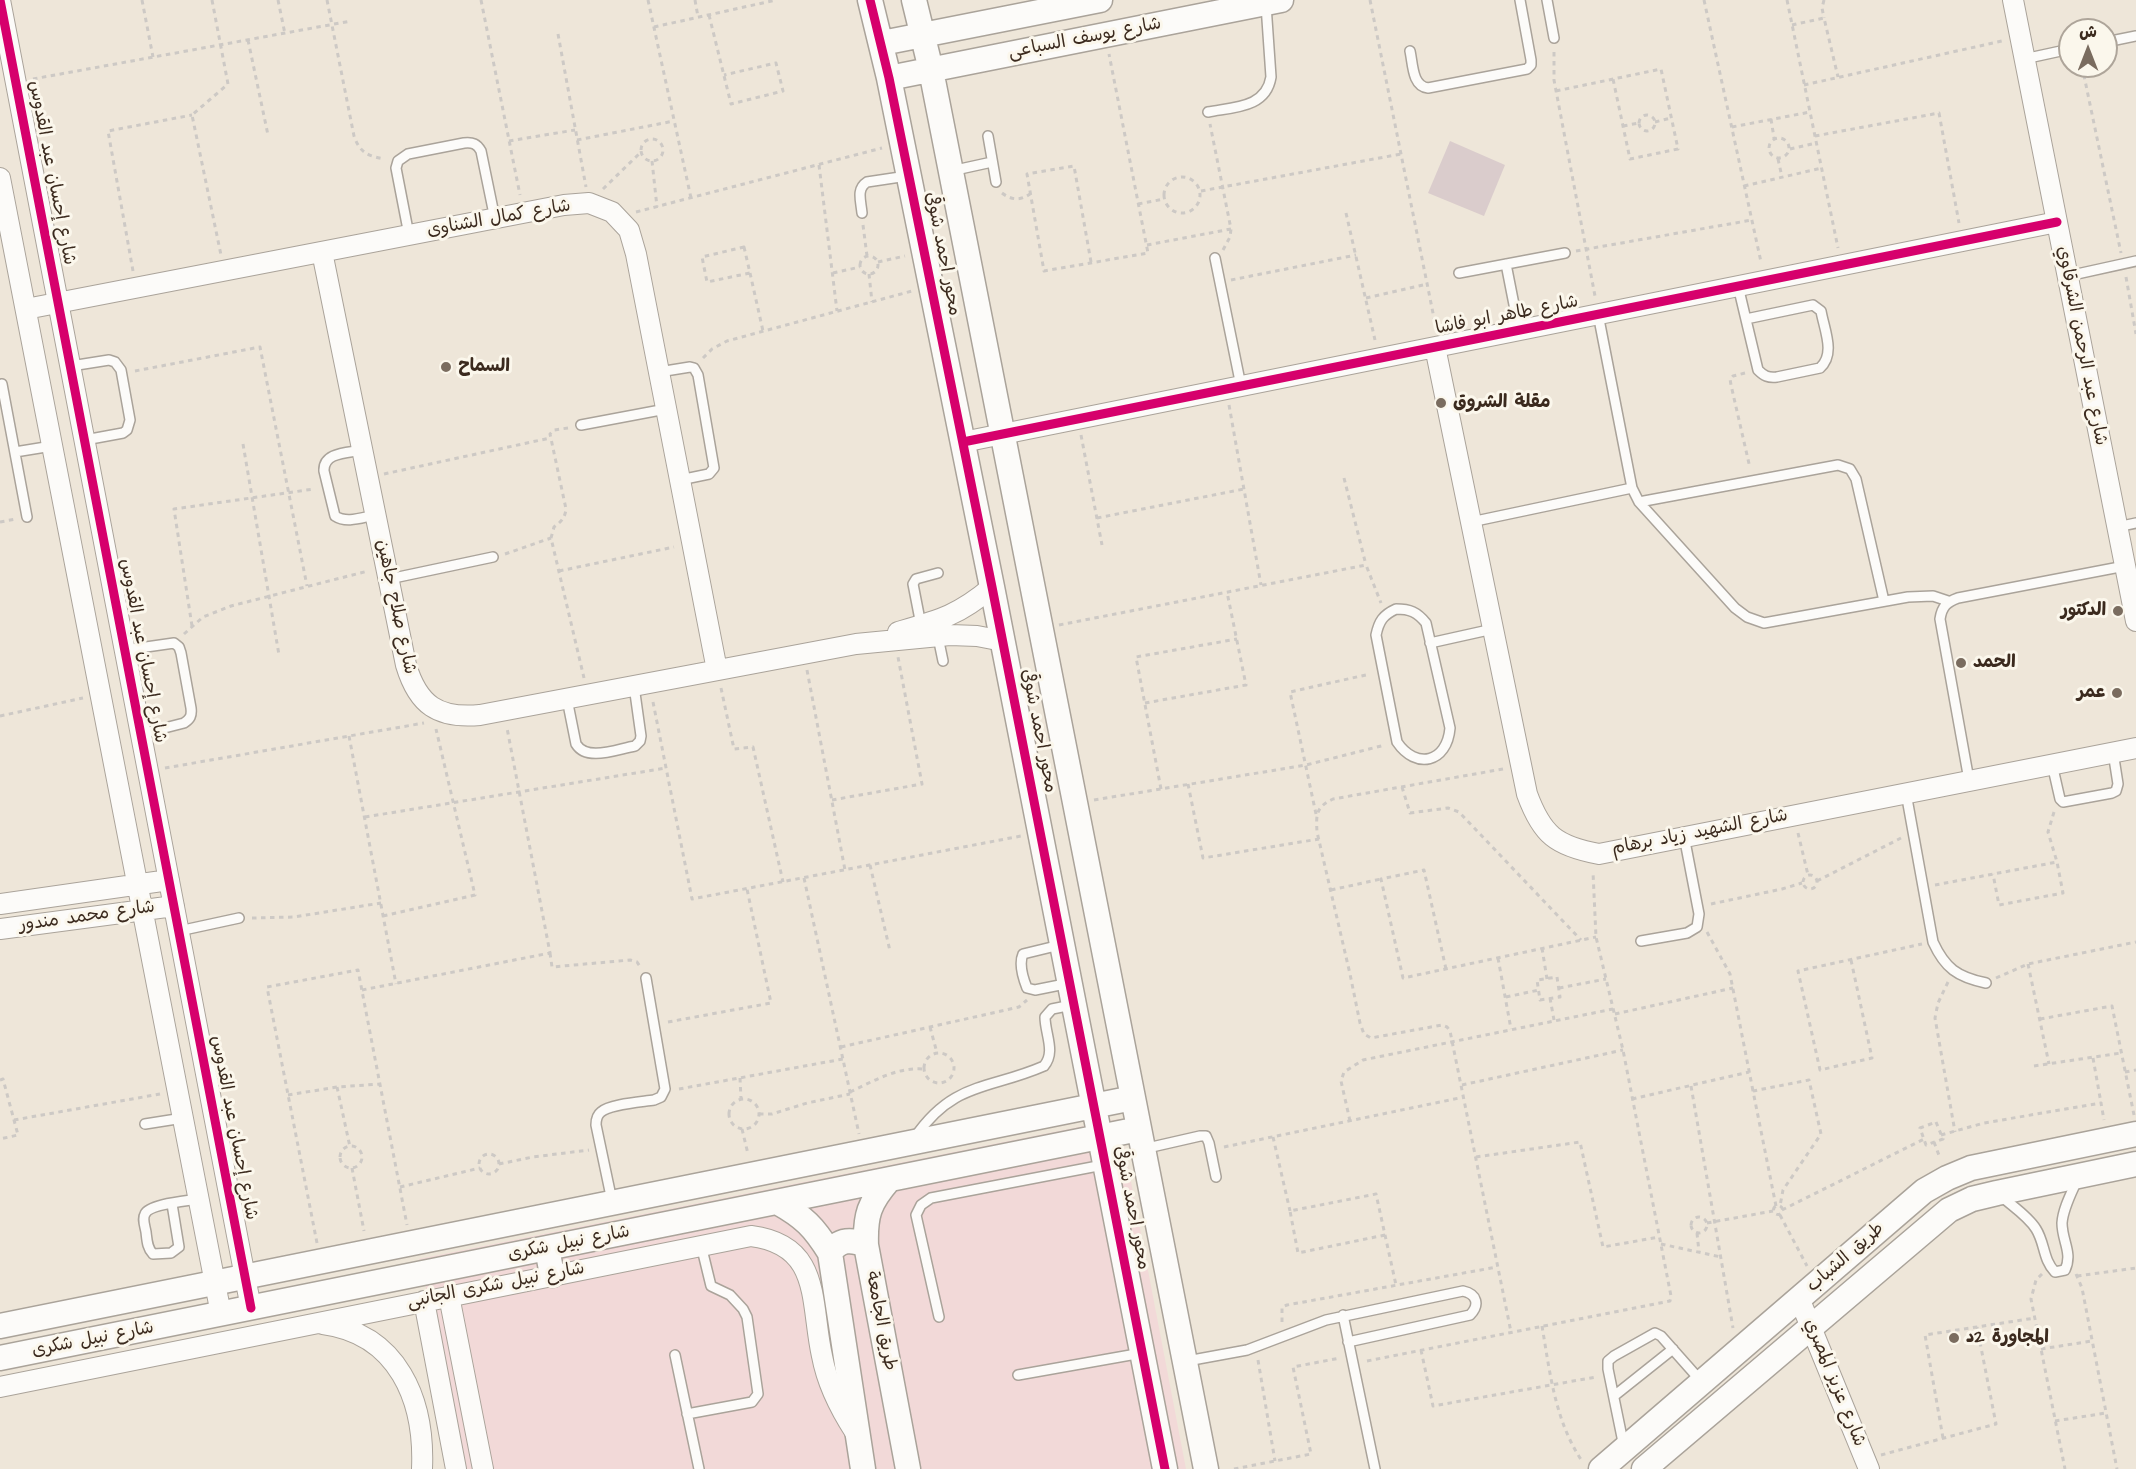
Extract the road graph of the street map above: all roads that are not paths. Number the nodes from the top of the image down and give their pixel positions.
1 (0, 0) edge
2 (870, 0) edge
3 (914, 0) edge
4 (1100, 0) edge
5 (1520, 0) edge
6 (1547, 0) edge
7 (2013, 0) edge
8 (1273, 2) edge
9 (923, 35) junction
10 (2136, 36) edge
11 (1554, 38) road end
12 (2118, 40) edge
13 (882, 43) junction
14 (1410, 51) dead end
15 (2058, 52) edge
16 (2024, 59) junction
17 (931, 70) junction
18 (889, 78) junction
19 (1208, 112) road end
20 (988, 136) dead end
21 (993, 162) junction
22 (950, 171) junction
23 (909, 175) junction
24 (996, 182) road end
25 (1, 184) edge
26 (862, 213) road end
27 (495, 219) junction
28 (2057, 222) junction
29 (409, 235) junction
30 (322, 252) junction
31 (1565, 253) road end
32 (1215, 258) road end
33 (2136, 261) edge
34 (1506, 264) junction
35 (1459, 273) dead end
36 (2067, 276) junction
37 (1738, 286) junction
38 (58, 303) junction
39 (26, 309) junction
40 (1598, 314) junction
41 (1746, 319) junction
42 (1519, 330) junction
43 (1437, 346) junction
44 (71, 366) junction
45 (659, 372) junction
46 (2, 384) dead end
47 (1233, 387) junction
48 (666, 409) junction
49 (581, 425) road end
50 (1002, 434) junction
51 (85, 440) junction
52 (963, 442) junction
53 (52, 446) junction
54 (362, 450) junction
55 (15, 452) junction
56 (680, 480) junction
57 (1632, 488) junction
58 (1639, 502) junction
59 (376, 515) junction
60 (27, 517) dead end
61 (1471, 522) junction
62 (2127, 525) edge
63 (493, 557) road end
64 (2125, 566) junction
65 (387, 573) junction
66 (938, 573) dead end
67 (993, 587) junction
68 (1884, 601) junction
69 (1948, 601) junction
70 (2136, 621) edge
71 (921, 625) junction
72 (1493, 629) junction
73 (938, 637) junction
74 (1003, 641) junction
75 (1430, 643) junction
76 (856, 644) junction
77 (125, 650) junction
78 (943, 661) dead end
79 (717, 670) junction
80 (642, 685) junction
81 (567, 699) junction
82 (141, 734) junction
83 (2136, 748) edge
84 (2113, 752) junction
85 (2052, 764) junction
86 (1970, 780) junction
87 (1906, 793) junction
88 (1684, 836) junction
89 (169, 880) junction
90 (138, 884) junction
91 (0, 904) edge
92 (174, 906) junction
93 (142, 910) junction
94 (239, 918) road end
95 (0, 929) edge
96 (179, 931) junction
97 (1641, 941) dead end
98 (1063, 945) junction
99 (646, 978) road end
100 (1986, 983) road end
101 (1072, 993) junction
102 (1132, 1098) junction
103 (1094, 1106) junction
104 (183, 1118) junction
105 (145, 1124) dead end
106 (2135, 1125) edge
107 (949, 1135) junction
108 (1100, 1137) junction
109 (1141, 1139) junction
110 (911, 1143) junction
111 (2136, 1164) edge
112 (1106, 1165) junction
113 (956, 1166) junction
114 (2079, 1176) junction
115 (1216, 1177) dead end
116 (889, 1180) junction
117 (1997, 1193) junction
118 (198, 1199) junction
119 (777, 1202) junction
120 (172, 1204) junction
121 (612, 1204) junction
122 (701, 1245) junction
123 (866, 1245) junction
124 (547, 1248) junction
125 (830, 1253) junction
126 (552, 1275) junction
127 (246, 1278) junction
128 (215, 1284) junction
129 (1808, 1291) junction
130 (449, 1296) junction
131 (423, 1301) junction
132 (251, 1308) junction
133 (221, 1314) junction
134 (1343, 1316) junction
135 (939, 1317) dead end
136 (315, 1323) junction
137 (0, 1326) edge
138 (1811, 1327) junction
139 (1348, 1342) junction
140 (1673, 1349) junction
141 (1142, 1353) junction
142 (675, 1355) dead end
143 (0, 1358) edge
144 (1184, 1362) junction
145 (1018, 1375) dead end
146 (1702, 1382) junction
147 (0, 1387) edge
148 (1614, 1396) junction
149 (687, 1414) junction
150 (474, 1426) junction
151 (449, 1431) junction
152 (859, 1438) junction
153 (1624, 1449) junction
154 (1867, 1464) edge
155 (422, 1469) edge
156 (456, 1469) edge
157 (483, 1469) edge
158 (699, 1469) edge
159 (863, 1469) edge
160 (908, 1469) edge
161 (1165, 1469) edge
162 (1206, 1469) edge
163 (1375, 1469) edge
164 (1601, 1469) edge
165 (1644, 1469) edge

1 - 38 street, شارع إحسان عبد القدوس
2 - 13 street, محور احمد شوقى
3 - 9 street, محور احمد شوقى
4 - 9 street, شارع يوسف السباعى
5 - 14 lane
6 - 11 lane
7 - 16 street, شارع عبد الرحمن الشرقاوي
8 - 17 street, شارع يوسف السباعى
8 - 19 lane
9 - 13 street, شارع يوسف السباعى
9 - 17 street, محور احمد شوقى
10 - 12 lane
13 - 18 street, محور احمد شوقى
15 - 16 lane
16 - 28 street, شارع عبد الرحمن الشرقاوي
17 - 18 street, شارع يوسف السباعى
17 - 22 street, محور احمد شوقى
18 - 23 street, محور احمد شوقى
20 - 21 lane
21 - 22 lane
21 - 24 lane
22 - 50 street, محور احمد شوقى
23 - 26 lane
23 - 52 street, محور احمد شوقى
25 - 39 street
27 - 29 street, شارع كمال الشناوى
27 - 29 lane
27 - 45 street, شارع كمال الشناوى
28 - 36 street, شارع عبد الرحمن الشرقاوي
28 - 37 street, شارع طاهر ابو فاشا
29 - 30 street, شارع كمال الشناوى
30 - 38 street, شارع كمال الشناوى
30 - 54 street, شارع صلاح جاهين
31 - 34 lane
32 - 47 lane
33 - 36 lane
34 - 35 lane
34 - 42 lane
36 - 62 street, شارع عبد الرحمن الشرقاوي
37 - 40 street, شارع طاهر ابو فاشا
37 - 41 lane
38 - 39 street, شارع كمال الشناوى
38 - 44 street, شارع إحسان عبد القدوس
39 - 53 street
40 - 42 street, شارع طاهر ابو فاشا
40 - 57 lane
41 - 41 lane
42 - 43 street, شارع طاهر ابو فاشا
43 - 47 street, شارع طاهر ابو فاشا
43 - 61 street, شارع الشهيد زياد برهام
44 - 51 street, شارع إحسان عبد القدوس
44 - 51 lane
45 - 48 street
45 - 56 lane
46 - 55 lane
47 - 50 street, شارع طاهر ابو فاشا
48 - 49 lane
48 - 56 street
50 - 52 street, شارع طاهر ابو فاشا
50 - 102 street, محور احمد شوقى
51 - 77 street, شارع إحسان عبد القدوس
52 - 67 street, محور احمد شوقى
53 - 55 lane
53 - 90 street
54 - 59 street, شارع صلاح جاهين
54 - 59 lane
55 - 60 lane
56 - 79 street
57 - 58 lane
57 - 61 lane
58 - 68 lane
58 - 68 lane
59 - 65 street, شارع صلاح جاهين
61 - 72 street, شارع الشهيد زياد برهام
62 - 64 street, شارع عبد الرحمن الشرقاوي
63 - 65 lane
64 - 69 lane
64 - 70 street, شارع عبد الرحمن الشرقاوي
65 - 81 street, شارع صلاح جاهين
66 - 71 lane
67 - 71 street, شارع صلاح جاهين
67 - 74 street, محور احمد شوقى
68 - 69 lane
69 - 86 lane
71 - 76 street, شارع صلاح جاهين
72 - 75 lane
72 - 88 street, شارع الشهيد زياد برهام
73 - 74 street, شارع صلاح جاهين
73 - 76 street, شارع صلاح جاهين
73 - 78 lane
74 - 98 street, محور احمد شوقى
75 - 75 lane
76 - 79 street, شارع صلاح جاهين
77 - 82 street, شارع إحسان عبد القدوس
77 - 82 lane
79 - 80 street, شارع صلاح جاهين
80 - 81 street, شارع صلاح جاهين
80 - 81 lane
82 - 89 street, شارع إحسان عبد القدوس
83 - 84 street, شارع الشهيد زياد برهام
84 - 85 street, شارع الشهيد زياد برهام
84 - 85 lane
85 - 86 street, شارع الشهيد زياد برهام
86 - 87 street, شارع الشهيد زياد برهام
87 - 88 street, شارع الشهيد زياد برهام
87 - 100 lane
88 - 97 lane
89 - 90 street, شارع محمد مندور
89 - 92 street, شارع إحسان عبد القدوس
90 - 91 street, شارع محمد مندور
90 - 93 street
92 - 93 street, شارع محمد مندور
92 - 96 street, شارع إحسان عبد القدوس
93 - 95 street, شارع محمد مندور
93 - 104 street
94 - 96 lane
96 - 127 street, شارع إحسان عبد القدوس
98 - 101 street, محور احمد شوقى
98 - 101 lane
99 - 121 lane
101 - 103 street, محور احمد شوقى
101 - 110 lane
102 - 103 street, شارع نبيل شكرى
102 - 109 street, محور احمد شوقى
103 - 107 street, شارع نبيل شكرى
103 - 108 street, محور احمد شوقى
104 - 105 lane
104 - 118 street
106 - 129 street, طريق الشباب
107 - 110 street, شارع نبيل شكرى
107 - 113 street
108 - 109 street, شارع نبيل شكرى
108 - 112 street, محور احمد شوقى
108 - 113 street, شارع نبيل شكرى
109 - 115 lane
109 - 144 street, محور احمد شوقى
110 - 121 street, شارع نبيل شكرى
111 - 114 street, طريق الشباب
112 - 135 lane
112 - 141 street, محور احمد شوقى
113 - 116 street, شارع نبيل شكرى
114 - 117 street, طريق الشباب
114 - 117 lane
116 - 119 street, شارع نبيل شكرى
116 - 123 street, طريق الجامعة
117 - 138 street, طريق الشباب
118 - 120 lane
118 - 128 street
119 - 124 street, شارع نبيل شكرى
119 - 125 street, طريق الجامعة
120 - 120 lane
121 - 127 street, شارع نبيل شكرى
122 - 126 street, شارع نبيل شكرى الجانبى
122 - 149 lane
122 - 152 street, شارع نبيل شكرى الجانبى
123 - 125 street
123 - 160 street, طريق الجامعة
124 - 126 street
124 - 132 street, شارع نبيل شكرى
125 - 152 street, طريق الجامعة
126 - 130 street, شارع نبيل شكرى الجانبى
127 - 128 street, شارع نبيل شكرى
127 - 132 street, شارع إحسان عبد القدوس
128 - 133 street
128 - 137 street, شارع نبيل شكرى
129 - 138 street, شارع عزيز المصري
129 - 146 street, طريق الشباب
130 - 131 street, شارع نبيل شكرى الجانبى
130 - 150 street
131 - 136 street, شارع نبيل شكرى الجانبى
131 - 151 street
132 - 133 street, شارع نبيل شكرى
133 - 143 street, شارع نبيل شكرى
134 - 139 lane
134 - 139 lane
134 - 144 lane
136 - 147 street, شارع نبيل شكرى الجانبى
136 - 155 street
138 - 154 street, شارع عزيز المصري
138 - 165 street, طريق الشباب
139 - 163 lane
140 - 146 lane
140 - 148 lane
140 - 148 lane
141 - 145 lane
141 - 161 street, محور احمد شوقى
142 - 149 lane
144 - 162 street, محور احمد شوقى
146 - 153 street, طريق الشباب
148 - 153 lane
149 - 158 lane
150 - 151 street
150 - 157 street
151 - 156 street
152 - 159 street, طريق الجامعة
153 - 164 street, طريق الشباب

